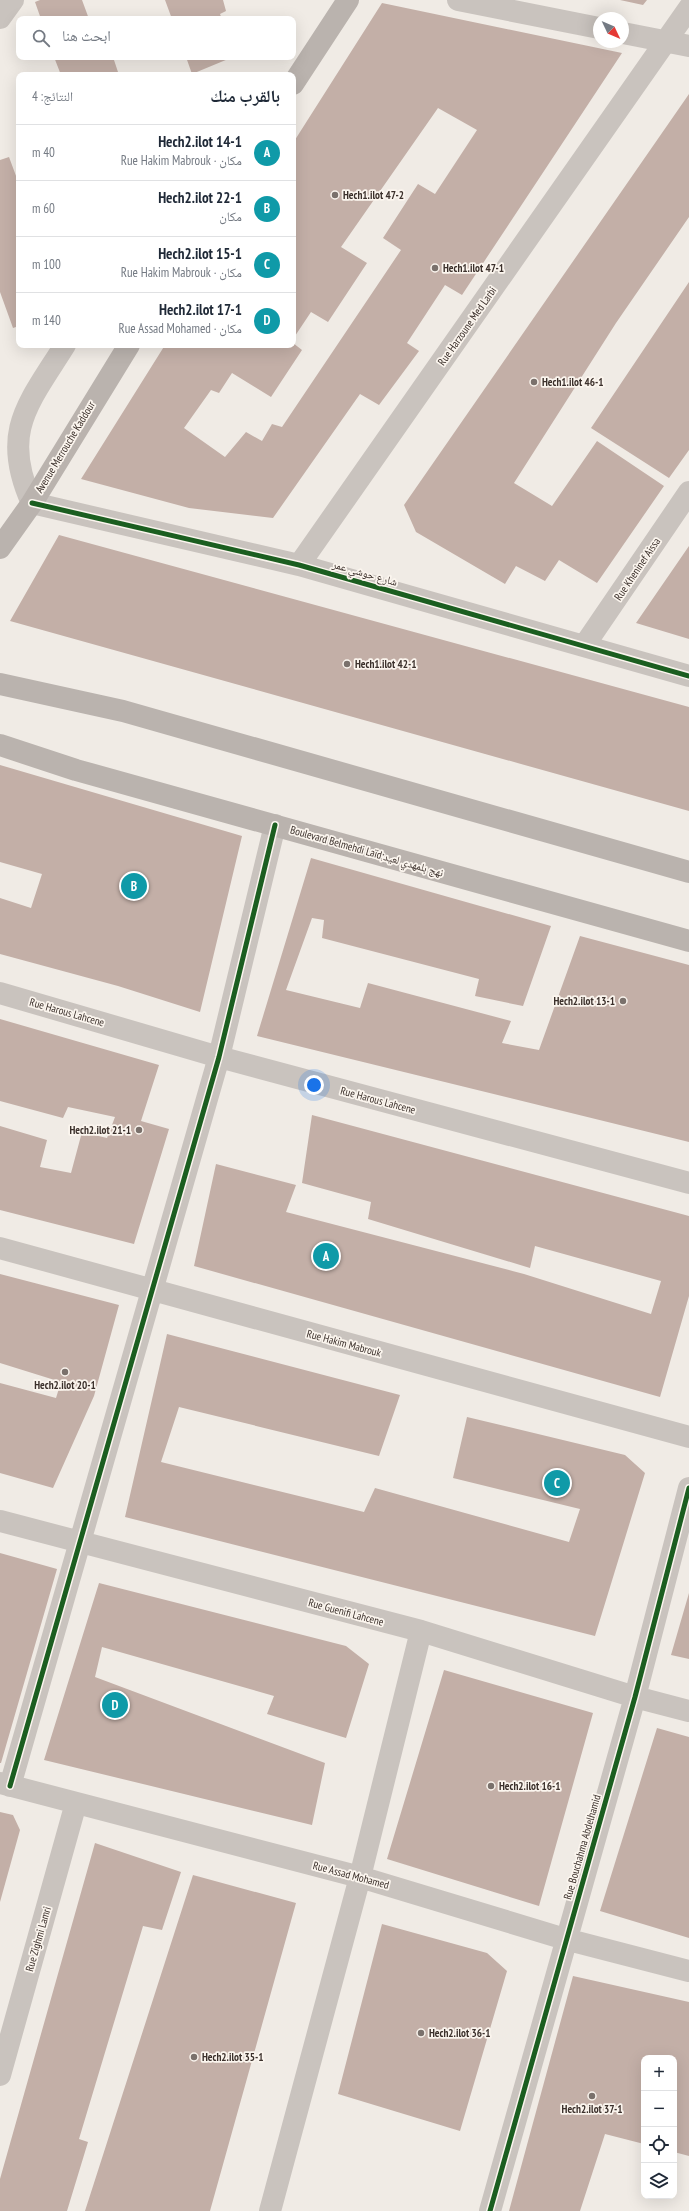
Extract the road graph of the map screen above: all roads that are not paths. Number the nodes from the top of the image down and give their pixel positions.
1 (13, 0) edge
2 (348, 0) edge
3 (458, 0) edge
4 (689, 8) edge
5 (0, 18) edge
6 (593, 27) edge
7 (629, 34) edge
8 (666, 42) junction
9 (689, 46) edge
10 (296, 79) edge
11 (63, 348) edge
12 (127, 348) edge
13 (7, 456) edge
14 (689, 492) edge
15 (32, 503) junction
16 (0, 548) edge
17 (300, 565) junction
18 (584, 646) junction
19 (689, 676) edge
20 (0, 684) edge
21 (0, 745) edge
22 (275, 825) junction
23 (689, 872) edge
24 (689, 941) edge
25 (0, 993) edge
26 (219, 1057) junction
27 (689, 1182) edge
28 (0, 1248) edge
29 (152, 1291) junction
30 (689, 1437) edge
31 (689, 1488) edge
32 (0, 1521) edge
33 (80, 1542) junction
34 (421, 1631) junction
35 (635, 1697) junction
36 (689, 1711) edge
37 (5, 1785) edge
38 (76, 1803) junction
39 (360, 1877) junction
40 (566, 1939) junction
41 (689, 1972) edge
42 (6, 2030) edge
43 (0, 2075) edge
44 (270, 2211) edge
45 (490, 2211) edge

1 - 5 street
2 - 10 main road
3 - 6 street
4 - 8 street, Rue Harzoune Med Larbi
7 - 8 street
8 - 9 street
8 - 17 street, Rue Harzoune Med Larbi
11 - 13 street
12 - 15 main road, Avenue Merrouche Kaddour
13 - 15 street
14 - 18 street, Rue Kheninef Aissa
15 - 16 main road, Avenue Merrouche Kaddour
15 - 17 street, شارع حوشي عمر
17 - 18 street, شارع حوشي عمر
18 - 19 street, شارع حوشي عمر
20 - 23 main road
21 - 22 main road, Boulevard Belmehdi Laïd;نهج بلمهدي لعيد
22 - 24 main road, Boulevard Belmehdi Laïd;نهج بلمهدي لعيد
22 - 26 street
25 - 26 street, Rue Harous Lahcene
26 - 27 street, Rue Harous Lahcene
26 - 29 street
28 - 29 street, Rue Hakim Mabrouk
29 - 30 street, Rue Hakim Mabrouk
29 - 33 street
31 - 35 street, Rue Bouchahma Abdelhamid
32 - 33 street, Rue Guenifi Lahcene
33 - 34 street, Rue Guenifi Lahcene
33 - 37 street
34 - 35 street, Rue Guenifi Lahcene
34 - 39 street
35 - 36 street, Rue Guenifi Lahcene
35 - 40 street, Rue Bouchahma Abdelhamid
37 - 38 street, Rue Assad Mohamed
38 - 39 street, Rue Assad Mohamed
38 - 42 street, Rue Zighmi Lamri
39 - 40 street, Rue Assad Mohamed
39 - 44 street
40 - 41 street, Rue Assad Mohamed
40 - 45 street, Rue Bouchahma Abdelhamid
42 - 43 street, Rue Zighmi Lamri

